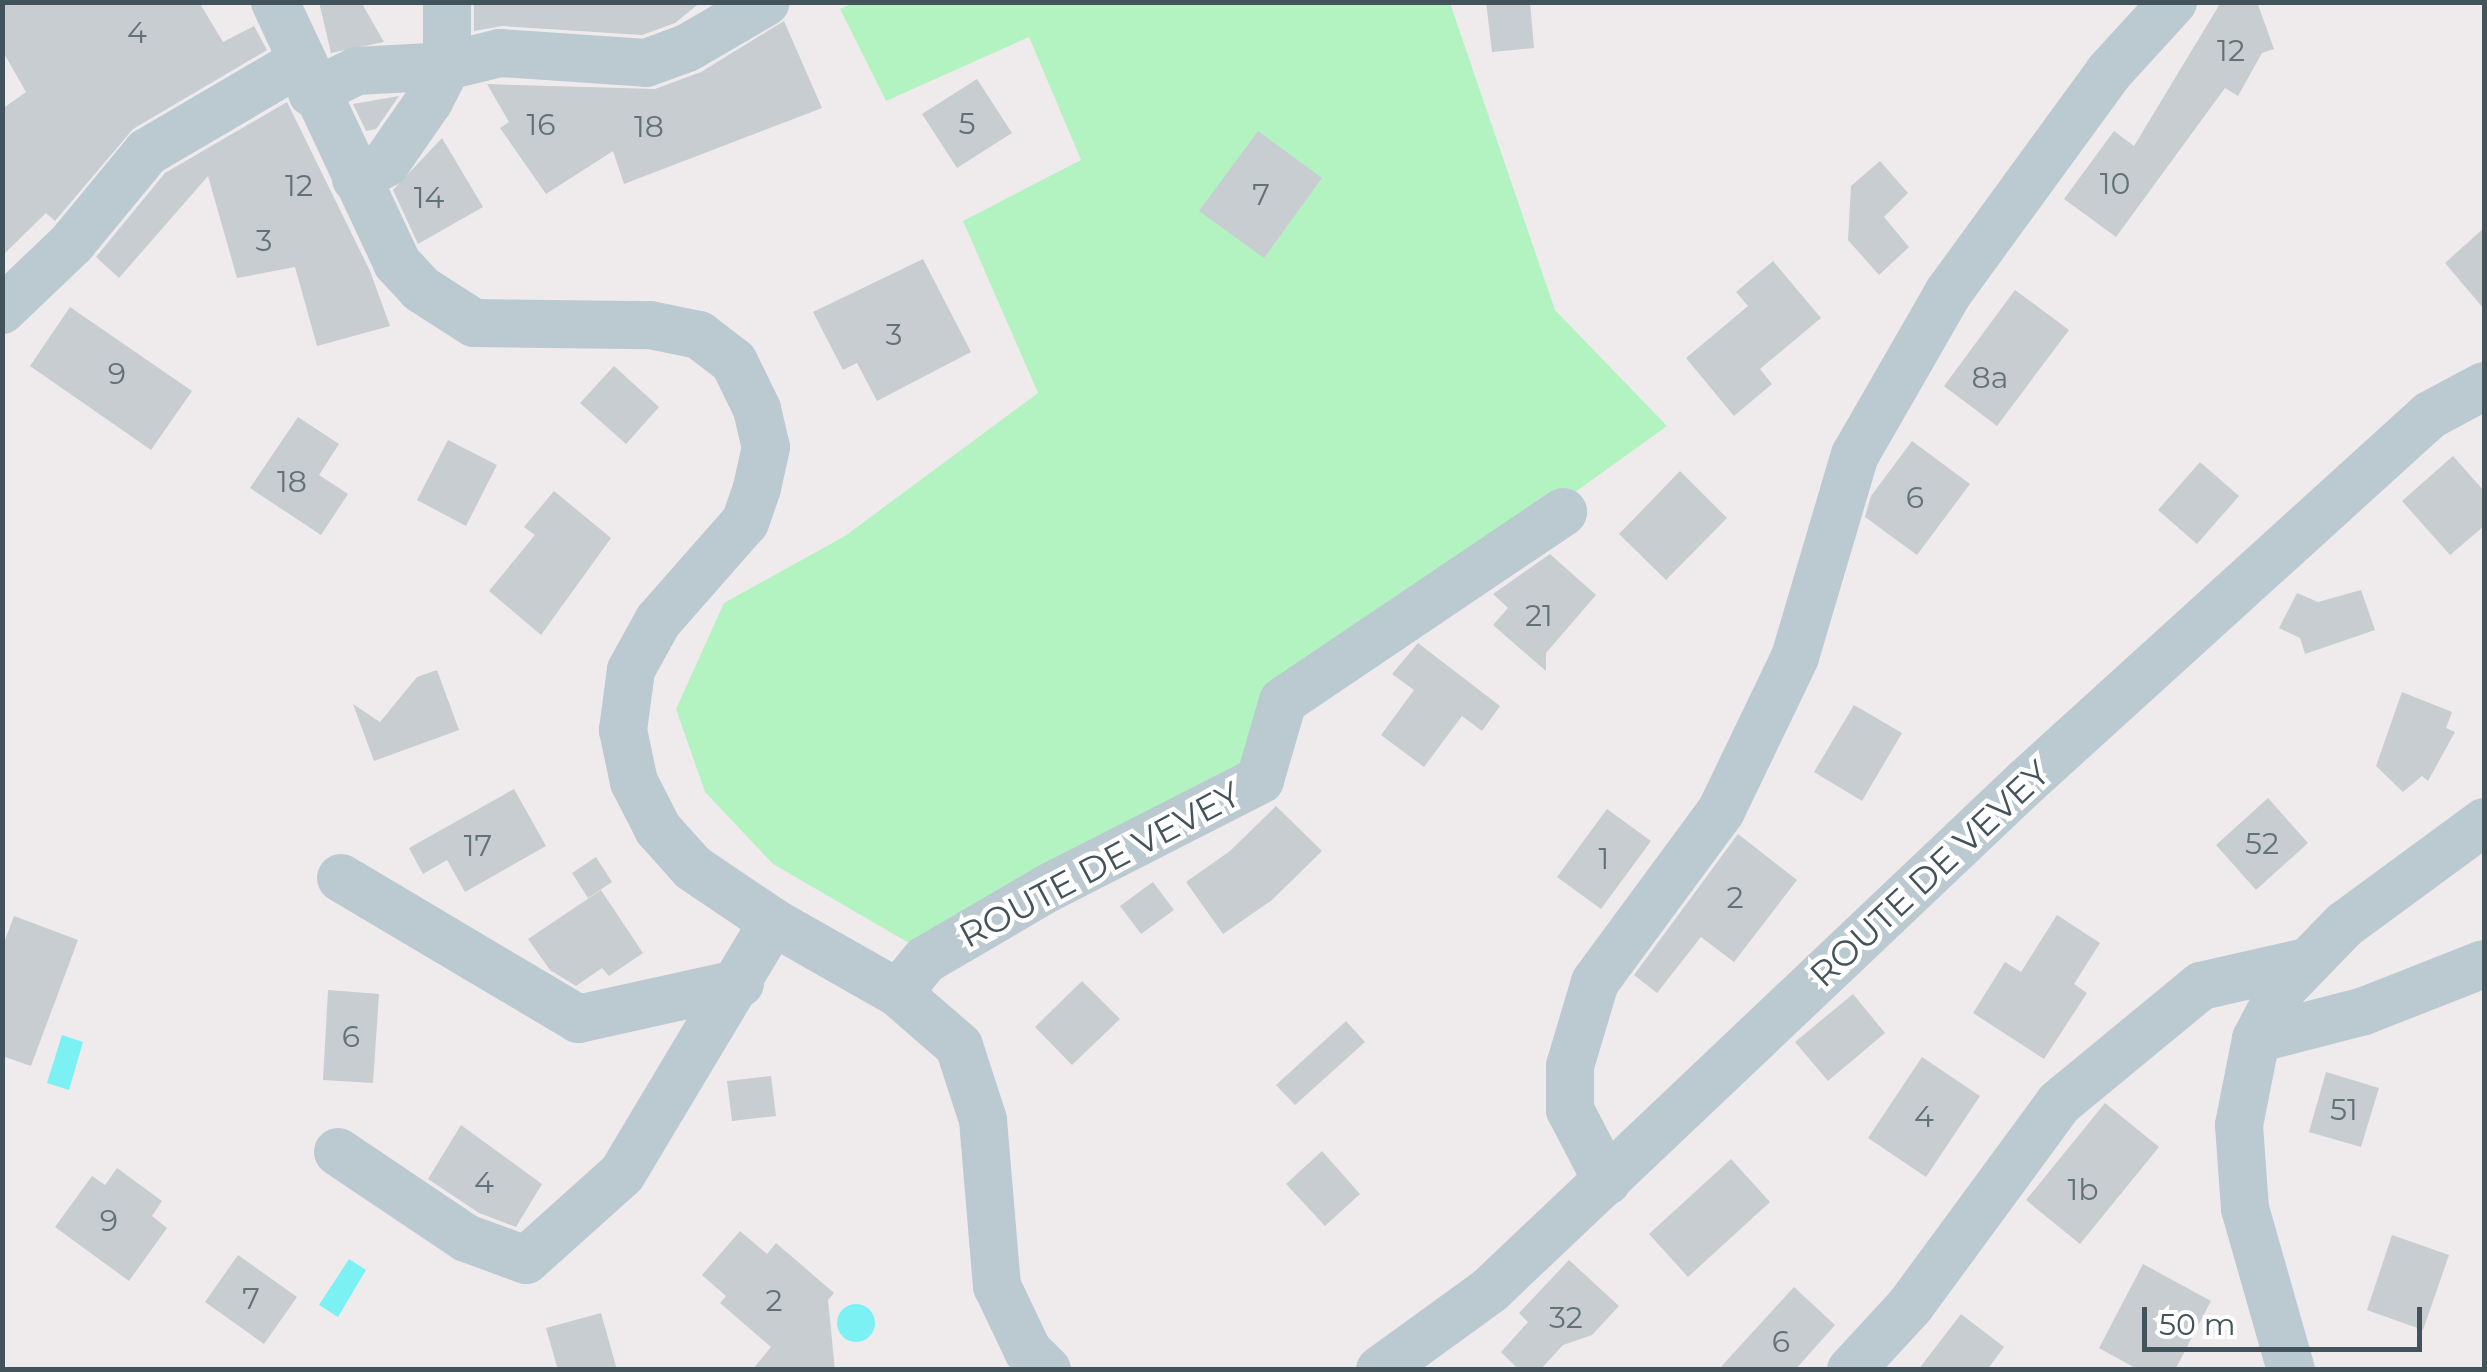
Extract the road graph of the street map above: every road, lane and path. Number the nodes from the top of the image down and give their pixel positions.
1 (275, 2) edge
2 (446, 2) edge
3 (766, 2) edge
4 (2173, 2) edge
5 (446, 66) junction
6 (306, 78) junction
7 (356, 179) junction
8 (2, 310) edge
9 (2484, 386) edge
10 (1563, 512) dead end
11 (2484, 822) edge
12 (341, 878) dead end
13 (773, 922) junction
14 (2306, 962) junction
15 (2484, 964) edge
16 (740, 983) junction
17 (898, 992) junction
18 (2256, 1039) junction
19 (338, 1152) dead end
20 (1606, 1180) junction
21 (1047, 1370) edge
22 (1380, 1370) edge
23 (1851, 1370) edge
24 (2291, 1370) edge

1 - 6 street
2 - 5 street
3 - 5 street
4 - 20 street
5 - 6 street
5 - 7 street
6 - 7 street
6 - 8 street
7 - 13 street
9 - 20 street, ROUTE DE VEVEY
10 - 17 street, ROUTE DE VEVEY
11 - 14 street
12 - 16 street
13 - 16 street
13 - 17 street
14 - 18 street
14 - 23 street
15 - 18 street
16 - 19 street
17 - 21 street
18 - 24 street
20 - 22 street, ROUTE DE VEVEY

